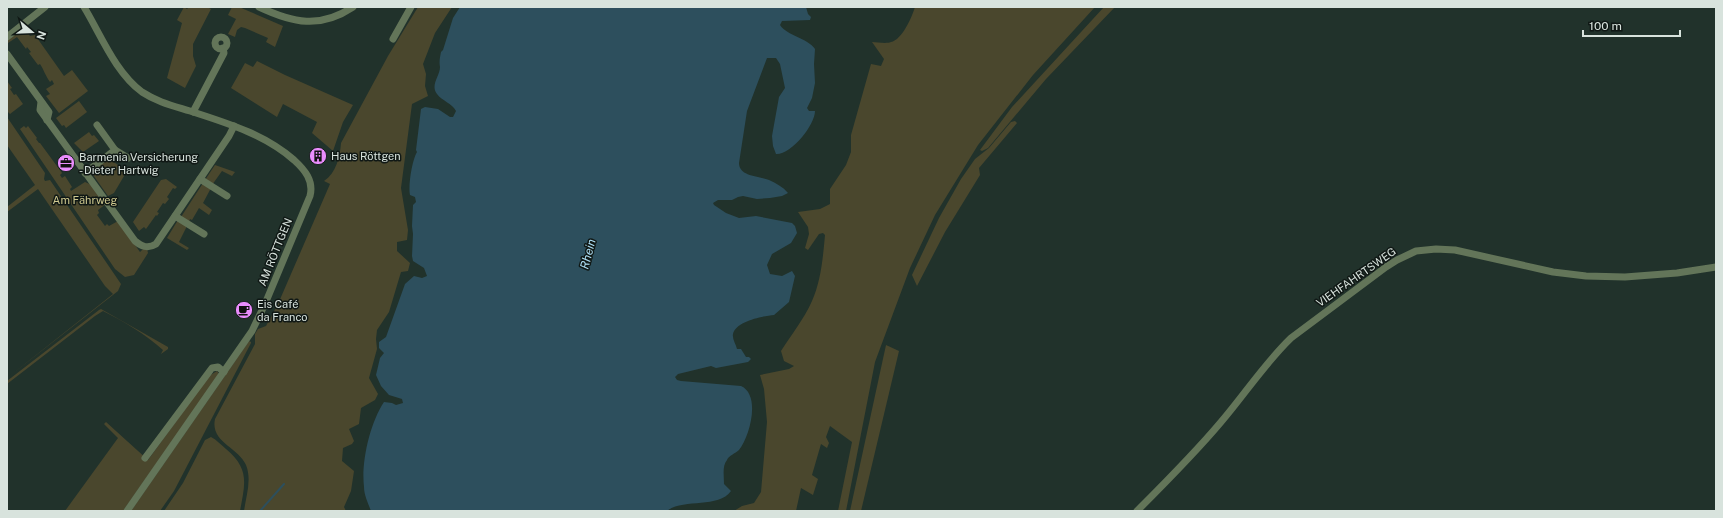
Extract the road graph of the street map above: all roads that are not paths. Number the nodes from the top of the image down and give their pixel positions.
1 (45, 7) edge
2 (84, 7) edge
3 (259, 7) edge
4 (353, 7) edge
5 (411, 7) edge
6 (7, 37) edge
7 (392, 39) dead end
8 (223, 48) dead end
9 (7, 54) edge
10 (193, 112) junction
11 (97, 124) dead end
12 (234, 126) junction
13 (115, 150) junction
14 (128, 158) dead end
15 (85, 173) junction
16 (200, 179) junction
17 (227, 196) dead end
18 (175, 216) junction
19 (204, 234) dead end
20 (1716, 267) edge
21 (224, 372) junction
22 (145, 458) dead end
23 (127, 511) edge
24 (1137, 511) edge

1 - 6 street
2 - 10 street
3 - 4 street
5 - 7 street
8 - 10 street
9 - 15 street
10 - 12 street
11 - 13 street
12 - 16 street
12 - 21 street, AM RÖTTGEN
13 - 14 street
13 - 15 street
15 - 18 street
16 - 17 street
16 - 18 street
18 - 19 street
20 - 24 street, VIEHFAHRTSWEG
21 - 22 street
21 - 23 street, AM RÖTTGEN

